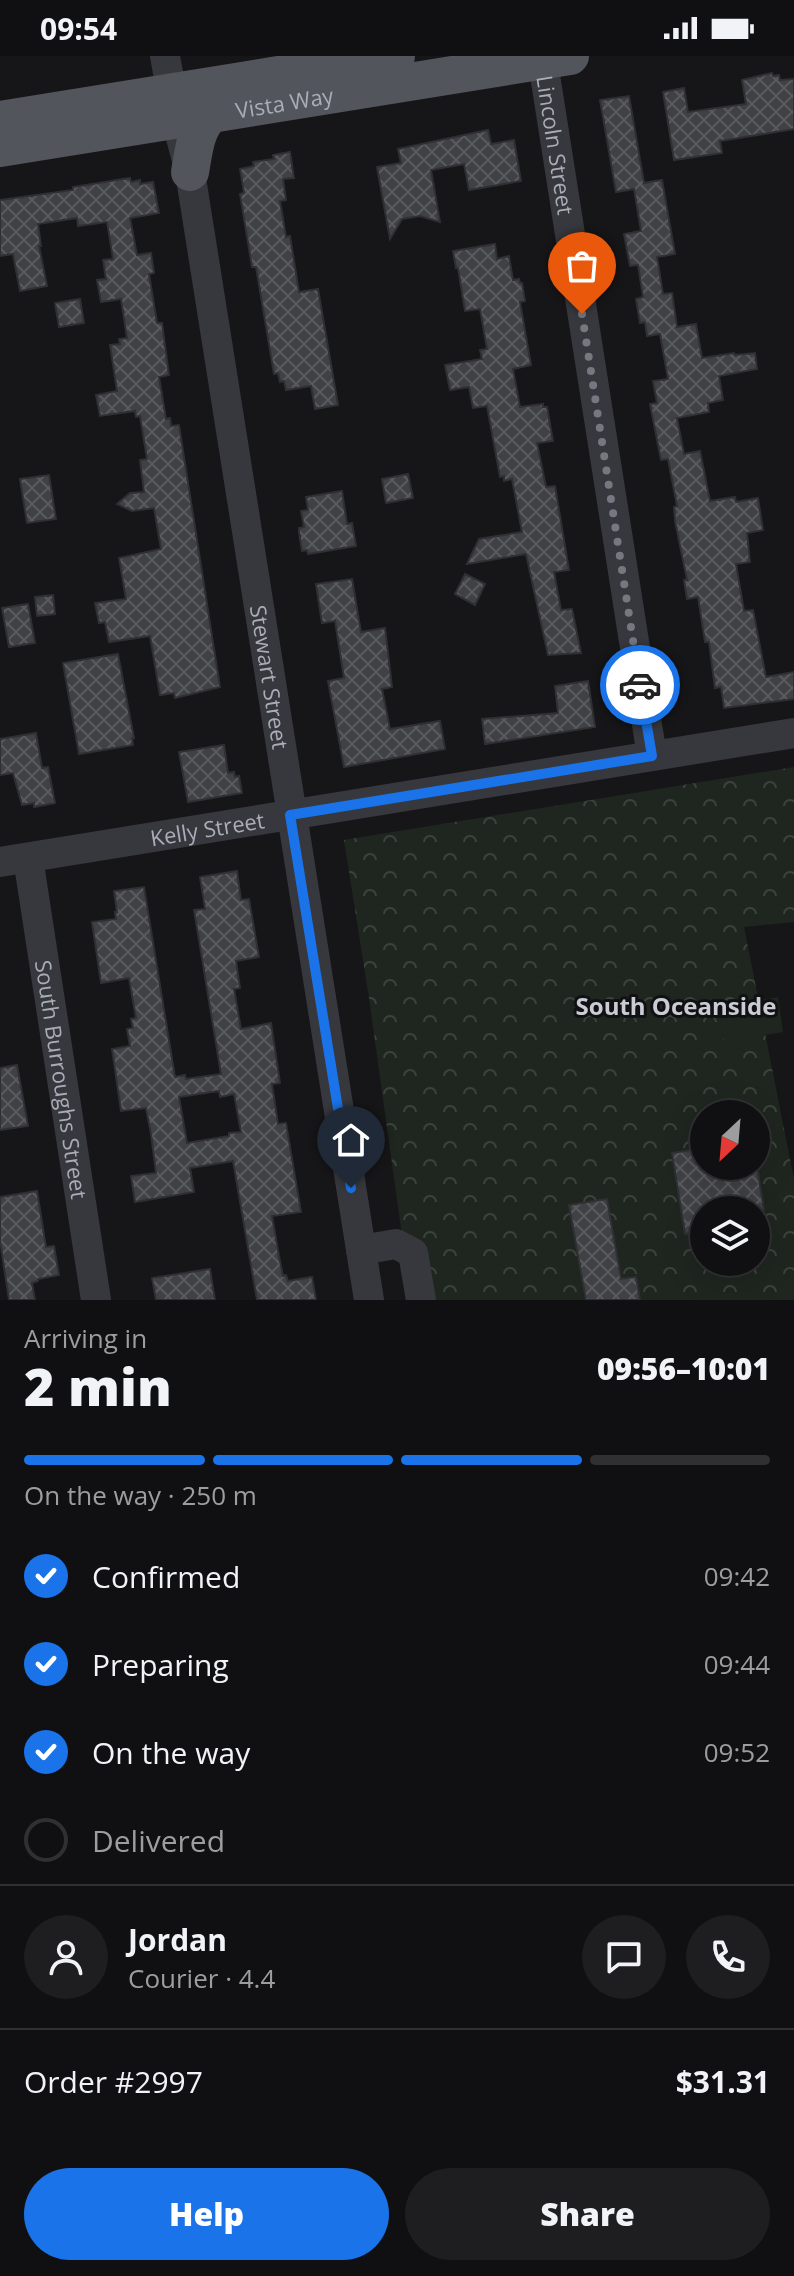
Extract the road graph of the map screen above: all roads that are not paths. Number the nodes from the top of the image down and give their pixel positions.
1 (396, 56) edge
2 (551, 58) edge
3 (181, 95) edge
4 (0, 120) edge
5 (0, 148) edge
6 (190, 172) joint
7 (794, 733) edge
8 (652, 756) junction
9 (290, 815) junction
10 (14, 860) edge
11 (361, 1250) junction
12 (96, 1300) edge
13 (369, 1300) edge
14 (421, 1300) edge

1 - 3 main road, Vista Way
2 - 3 main road, Vista Way
2 - 8 street, Lincoln Street
3 - 4 main road, Vista Way
3 - 5 main road, Vista Way
3 - 6 main road
6 - 9 street, Stewart Street
7 - 8 street, Kelly Street
8 - 9 street, Kelly Street
9 - 10 street, Kelly Street
9 - 11 street, Stewart Street
10 - 12 street, South Burroughs Street
11 - 13 street, Stewart Street
11 - 14 street

